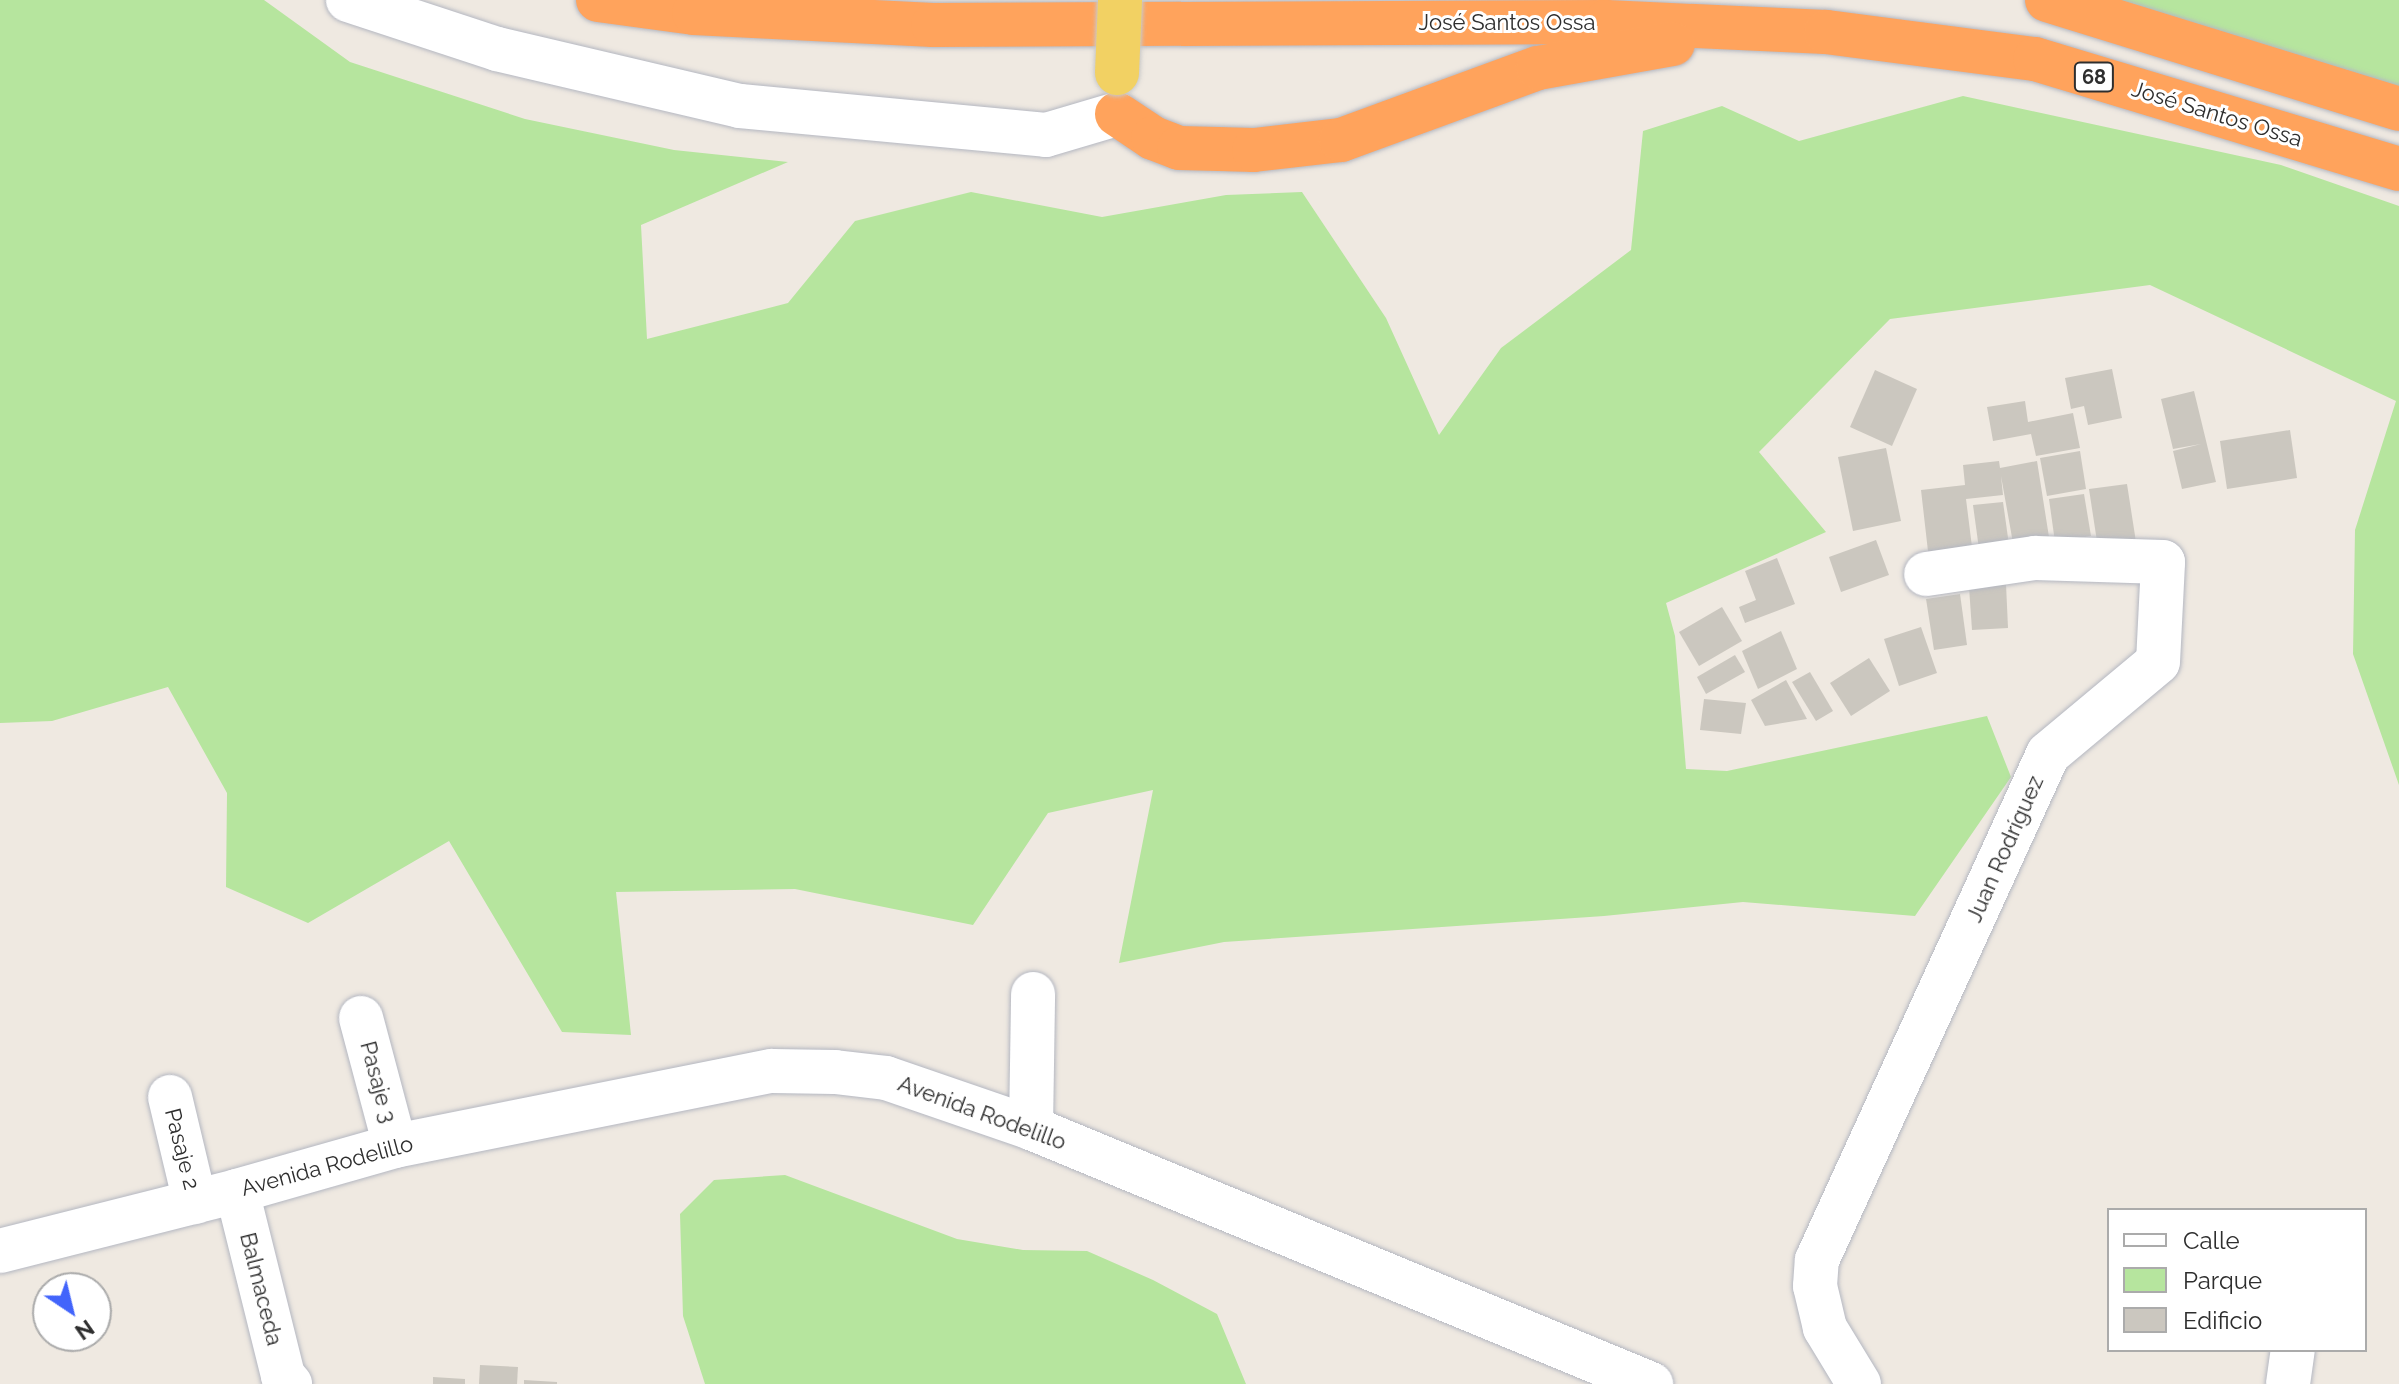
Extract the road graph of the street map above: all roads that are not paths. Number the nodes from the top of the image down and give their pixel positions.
1 (348, 0) edge
2 (598, 0) edge
3 (1120, 0) edge
4 (2047, 0) edge
5 (1826, 32) junction
6 (1117, 94) junction
7 (2399, 109) edge
8 (2399, 169) edge
9 (1926, 574) dead end
10 (1033, 994) dead end
11 (361, 1018) dead end
12 (170, 1097) dead end
13 (1031, 1128) junction
14 (395, 1146) junction
15 (237, 1191) junction
16 (195, 1202) junction
17 (0, 1251) edge
18 (2293, 1352) edge
19 (290, 1384) edge
20 (1651, 1384) edge
21 (1859, 1384) edge
22 (2288, 1384) edge

1 - 6 street
2 - 5 highway, José Santos Ossa / 68
3 - 6 main road, bridge
4 - 7 highway
5 - 6 highway
5 - 8 highway, José Santos Ossa / 68
9 - 21 street, Juan Rodríguez
10 - 13 street
11 - 14 street, Pasaje 3
12 - 16 street, Pasaje 2
13 - 14 street, Avenida Rodelillo
13 - 20 street, Avenida Rodelillo
14 - 15 street, Avenida Rodelillo
15 - 16 street, Avenida Rodelillo
15 - 19 street, Balmaceda
16 - 17 street, Avenida Rodelillo
18 - 22 street

